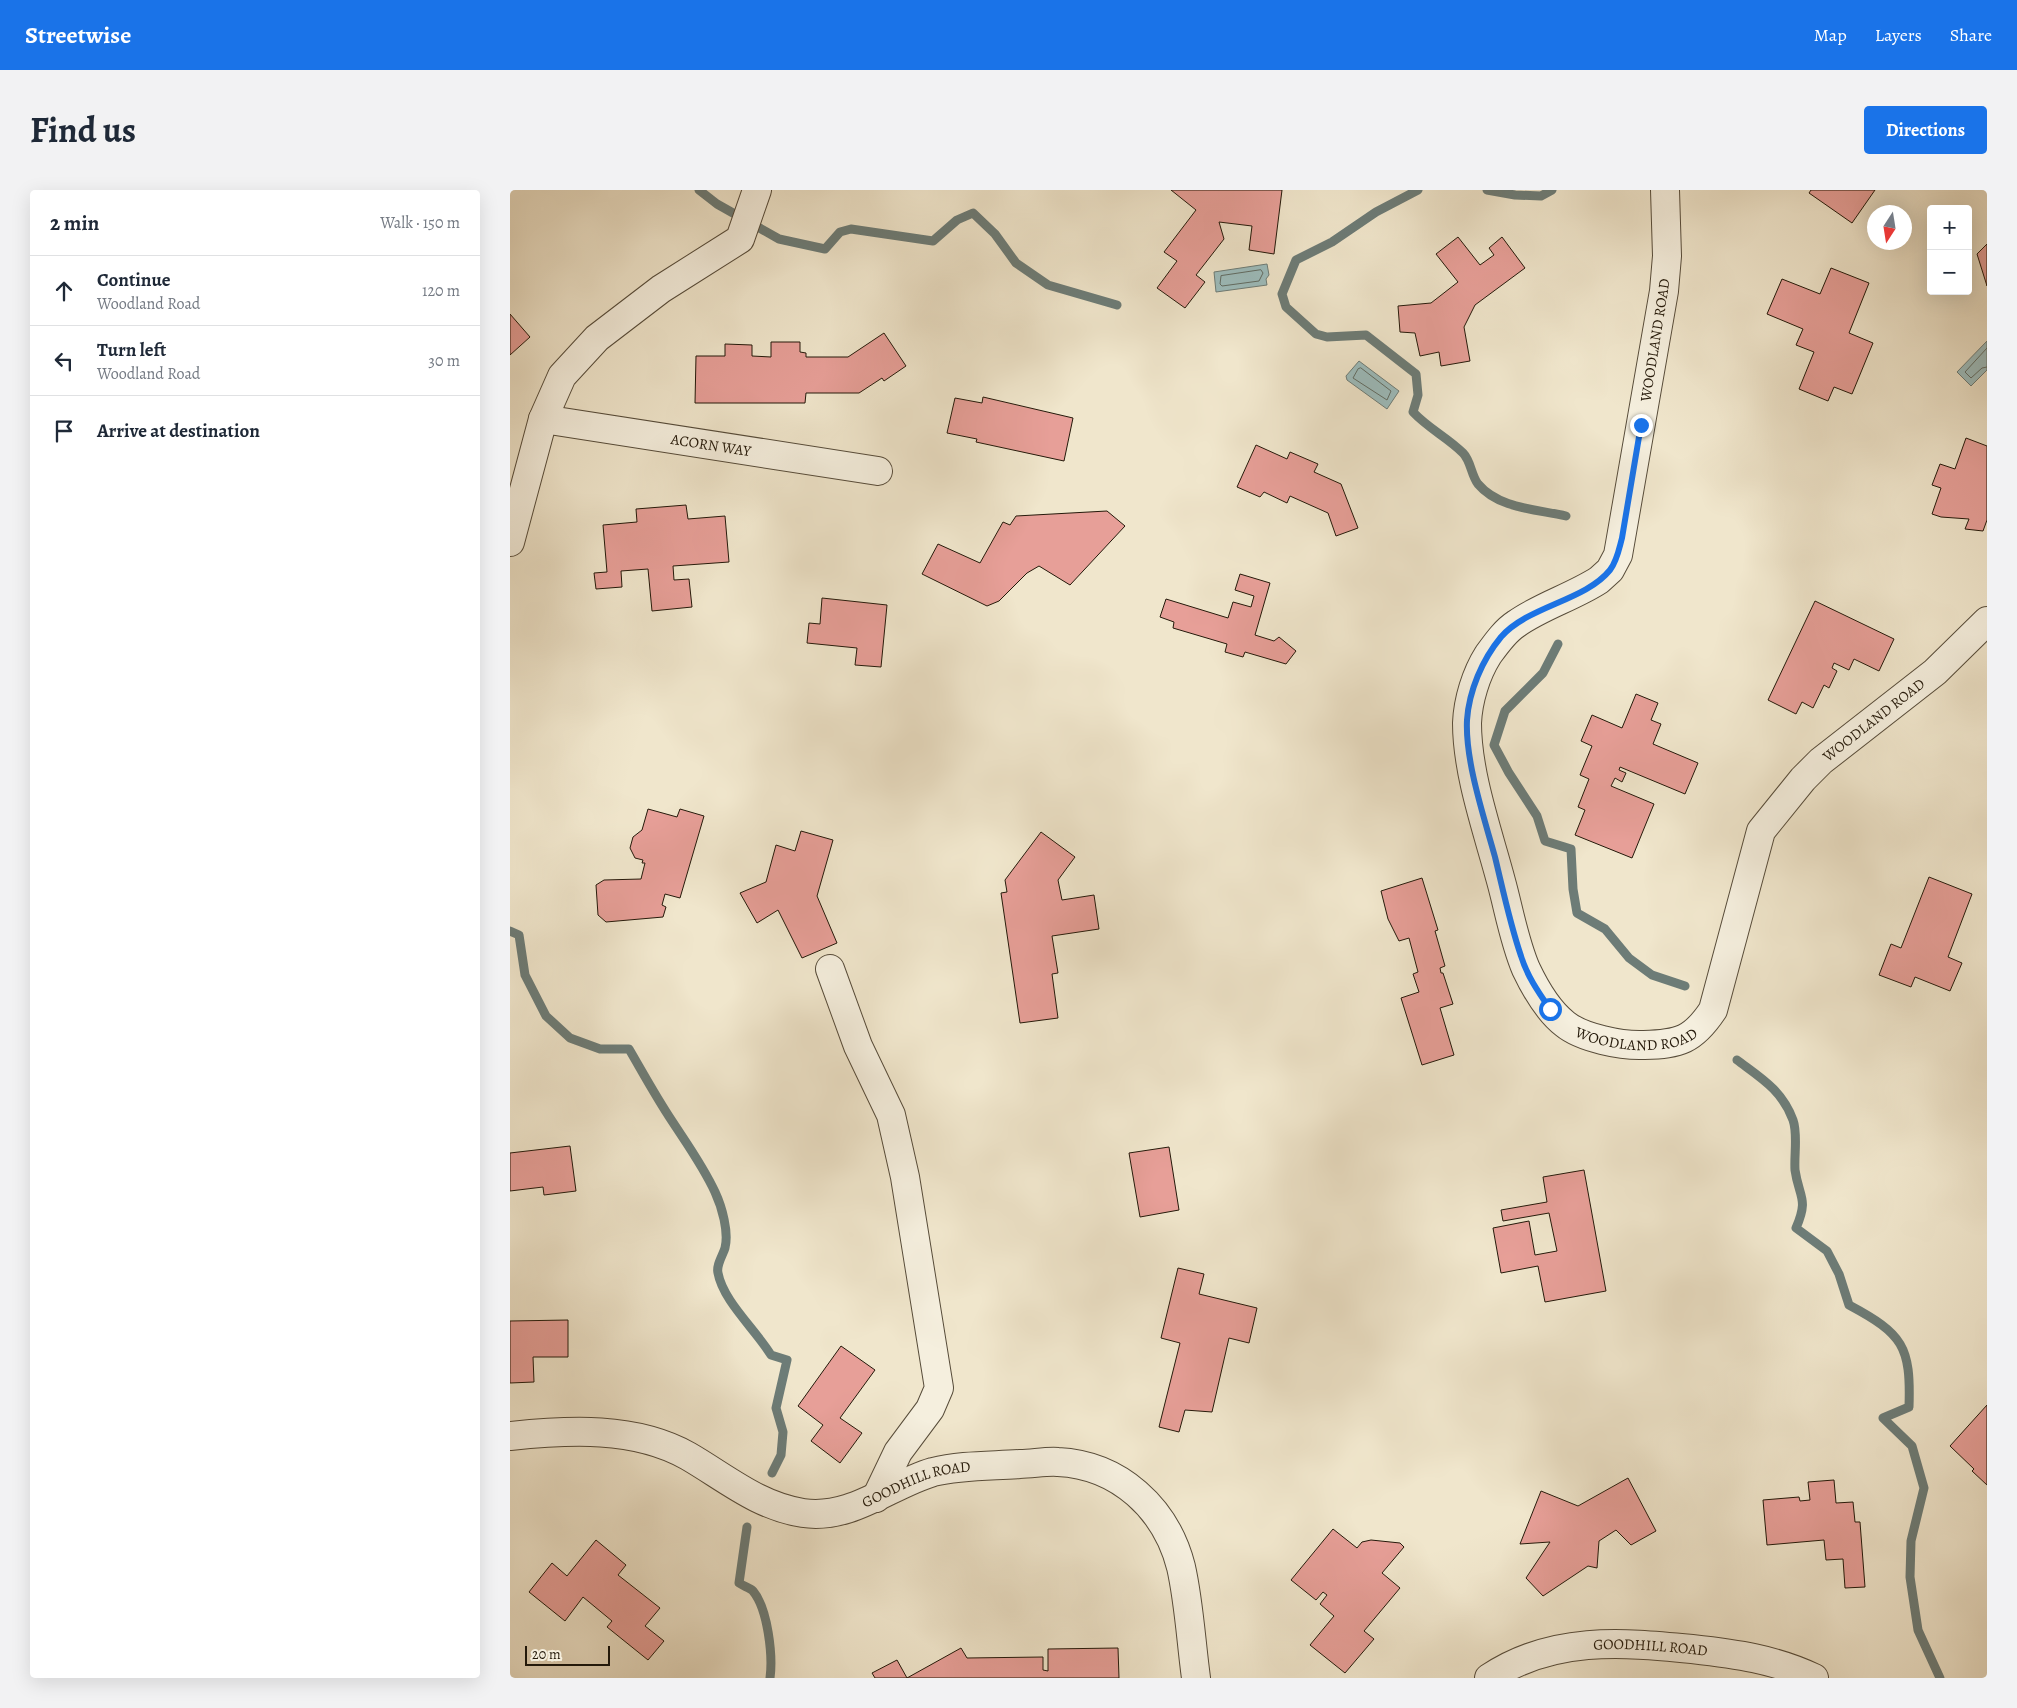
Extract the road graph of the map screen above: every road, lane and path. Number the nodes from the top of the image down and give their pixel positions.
1 (1665, 190) edge
2 (755, 196) edge
3 (543, 419) junction
4 (878, 471) dead end
5 (510, 542) edge
6 (1987, 621) edge
7 (830, 969) dead end
8 (510, 1436) edge
9 (876, 1498) junction
10 (1196, 1678) edge
11 (1490, 1678) edge
12 (1814, 1678) edge

1 - 6 street, WOODLAND ROAD
2 - 3 street
3 - 4 street, ACORN WAY
3 - 5 street
7 - 9 street
8 - 9 street, GOODHILL ROAD
9 - 10 street, GOODHILL ROAD
11 - 12 street, GOODHILL ROAD

